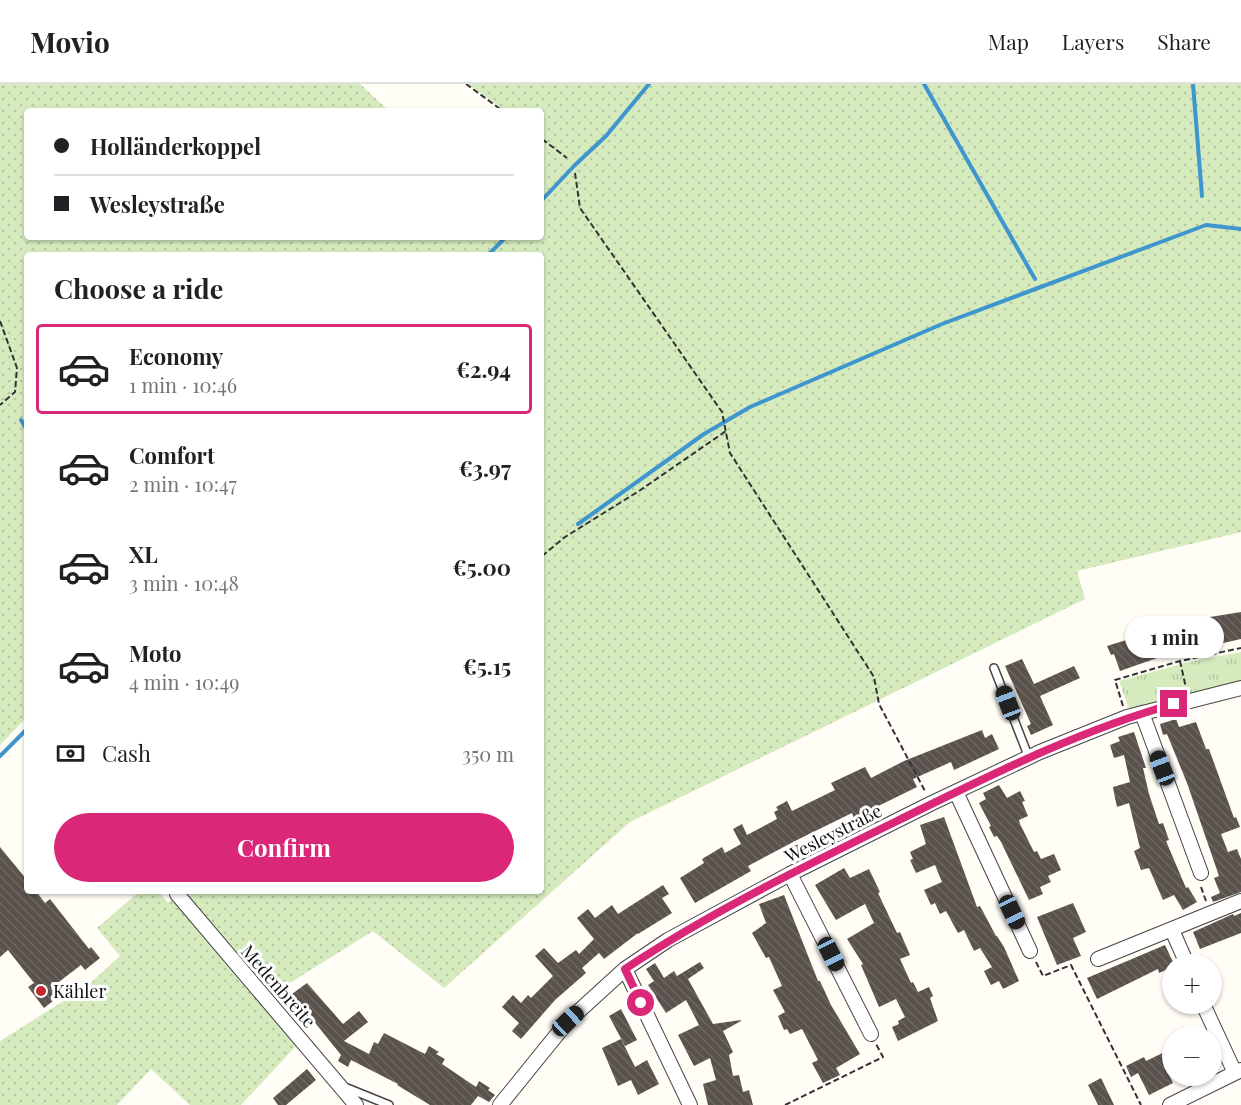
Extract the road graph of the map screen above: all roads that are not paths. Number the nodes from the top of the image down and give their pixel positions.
1 (994, 668) dead end
2 (1241, 688) edge
3 (1142, 713) junction
4 (1029, 758) junction
5 (956, 792) junction
6 (1201, 873) road end
7 (790, 874) junction
8 (176, 894) edge
9 (1241, 901) edge
10 (1172, 930) junction
11 (1030, 951) road end
12 (1182, 954) edge
13 (1098, 959) dead end
14 (625, 969) junction
15 (1208, 1014) edge
16 (871, 1034) road end
17 (1238, 1072) edge
18 (340, 1086) junction
19 (356, 1105) edge
20 (389, 1105) edge
21 (500, 1105) edge
22 (690, 1105) edge
23 (1170, 1105) edge

1 - 4 lane
2 - 3 street, Wesleystraße
3 - 4 street, Wesleystraße
3 - 6 street
4 - 5 street, Wesleystraße
5 - 7 street, Wesleystraße
5 - 11 street
7 - 14 street, Wesleystraße
7 - 16 street
8 - 18 street, Medenbreite
9 - 10 street
10 - 12 street
10 - 13 street
14 - 21 street, Wesleystraße
14 - 22 street
15 - 17 street
17 - 23 street
18 - 19 street, Medenbreite
18 - 20 lane

